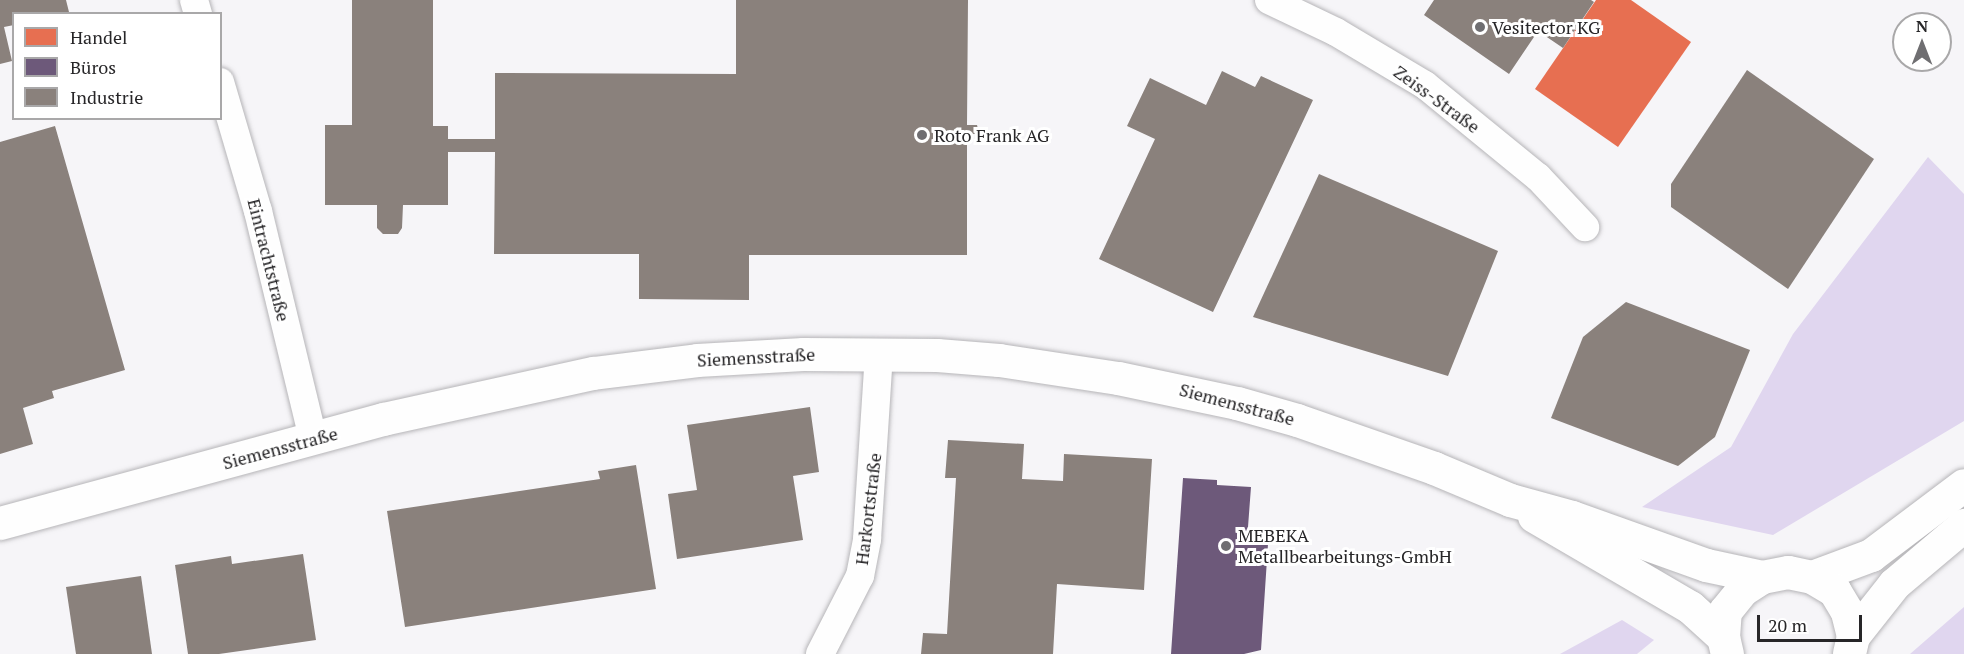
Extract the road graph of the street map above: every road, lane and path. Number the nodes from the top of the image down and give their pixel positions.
1 (1269, 0) edge
2 (222, 89) edge
3 (1585, 227) dead end
4 (879, 355) junction
5 (313, 439) junction
6 (1964, 485) edge
7 (1510, 500) junction
8 (0, 523) edge
9 (1964, 525) edge
10 (1762, 577) junction
11 (1812, 578) junction
12 (1725, 645) edge
13 (1851, 645) edge
14 (820, 654) edge

1 - 3 street, Zeiss-Straße
2 - 5 street, Eintrachtstraße
4 - 5 street, Siemensstraße
4 - 7 street, Siemensstraße
4 - 14 street, Harkortstraße
5 - 8 street, Siemensstraße
6 - 11 street
7 - 10 street, Siemensstraße
7 - 12 street, Siemensstraße
9 - 13 street
10 - 11 street
10 - 12 street
11 - 13 street

